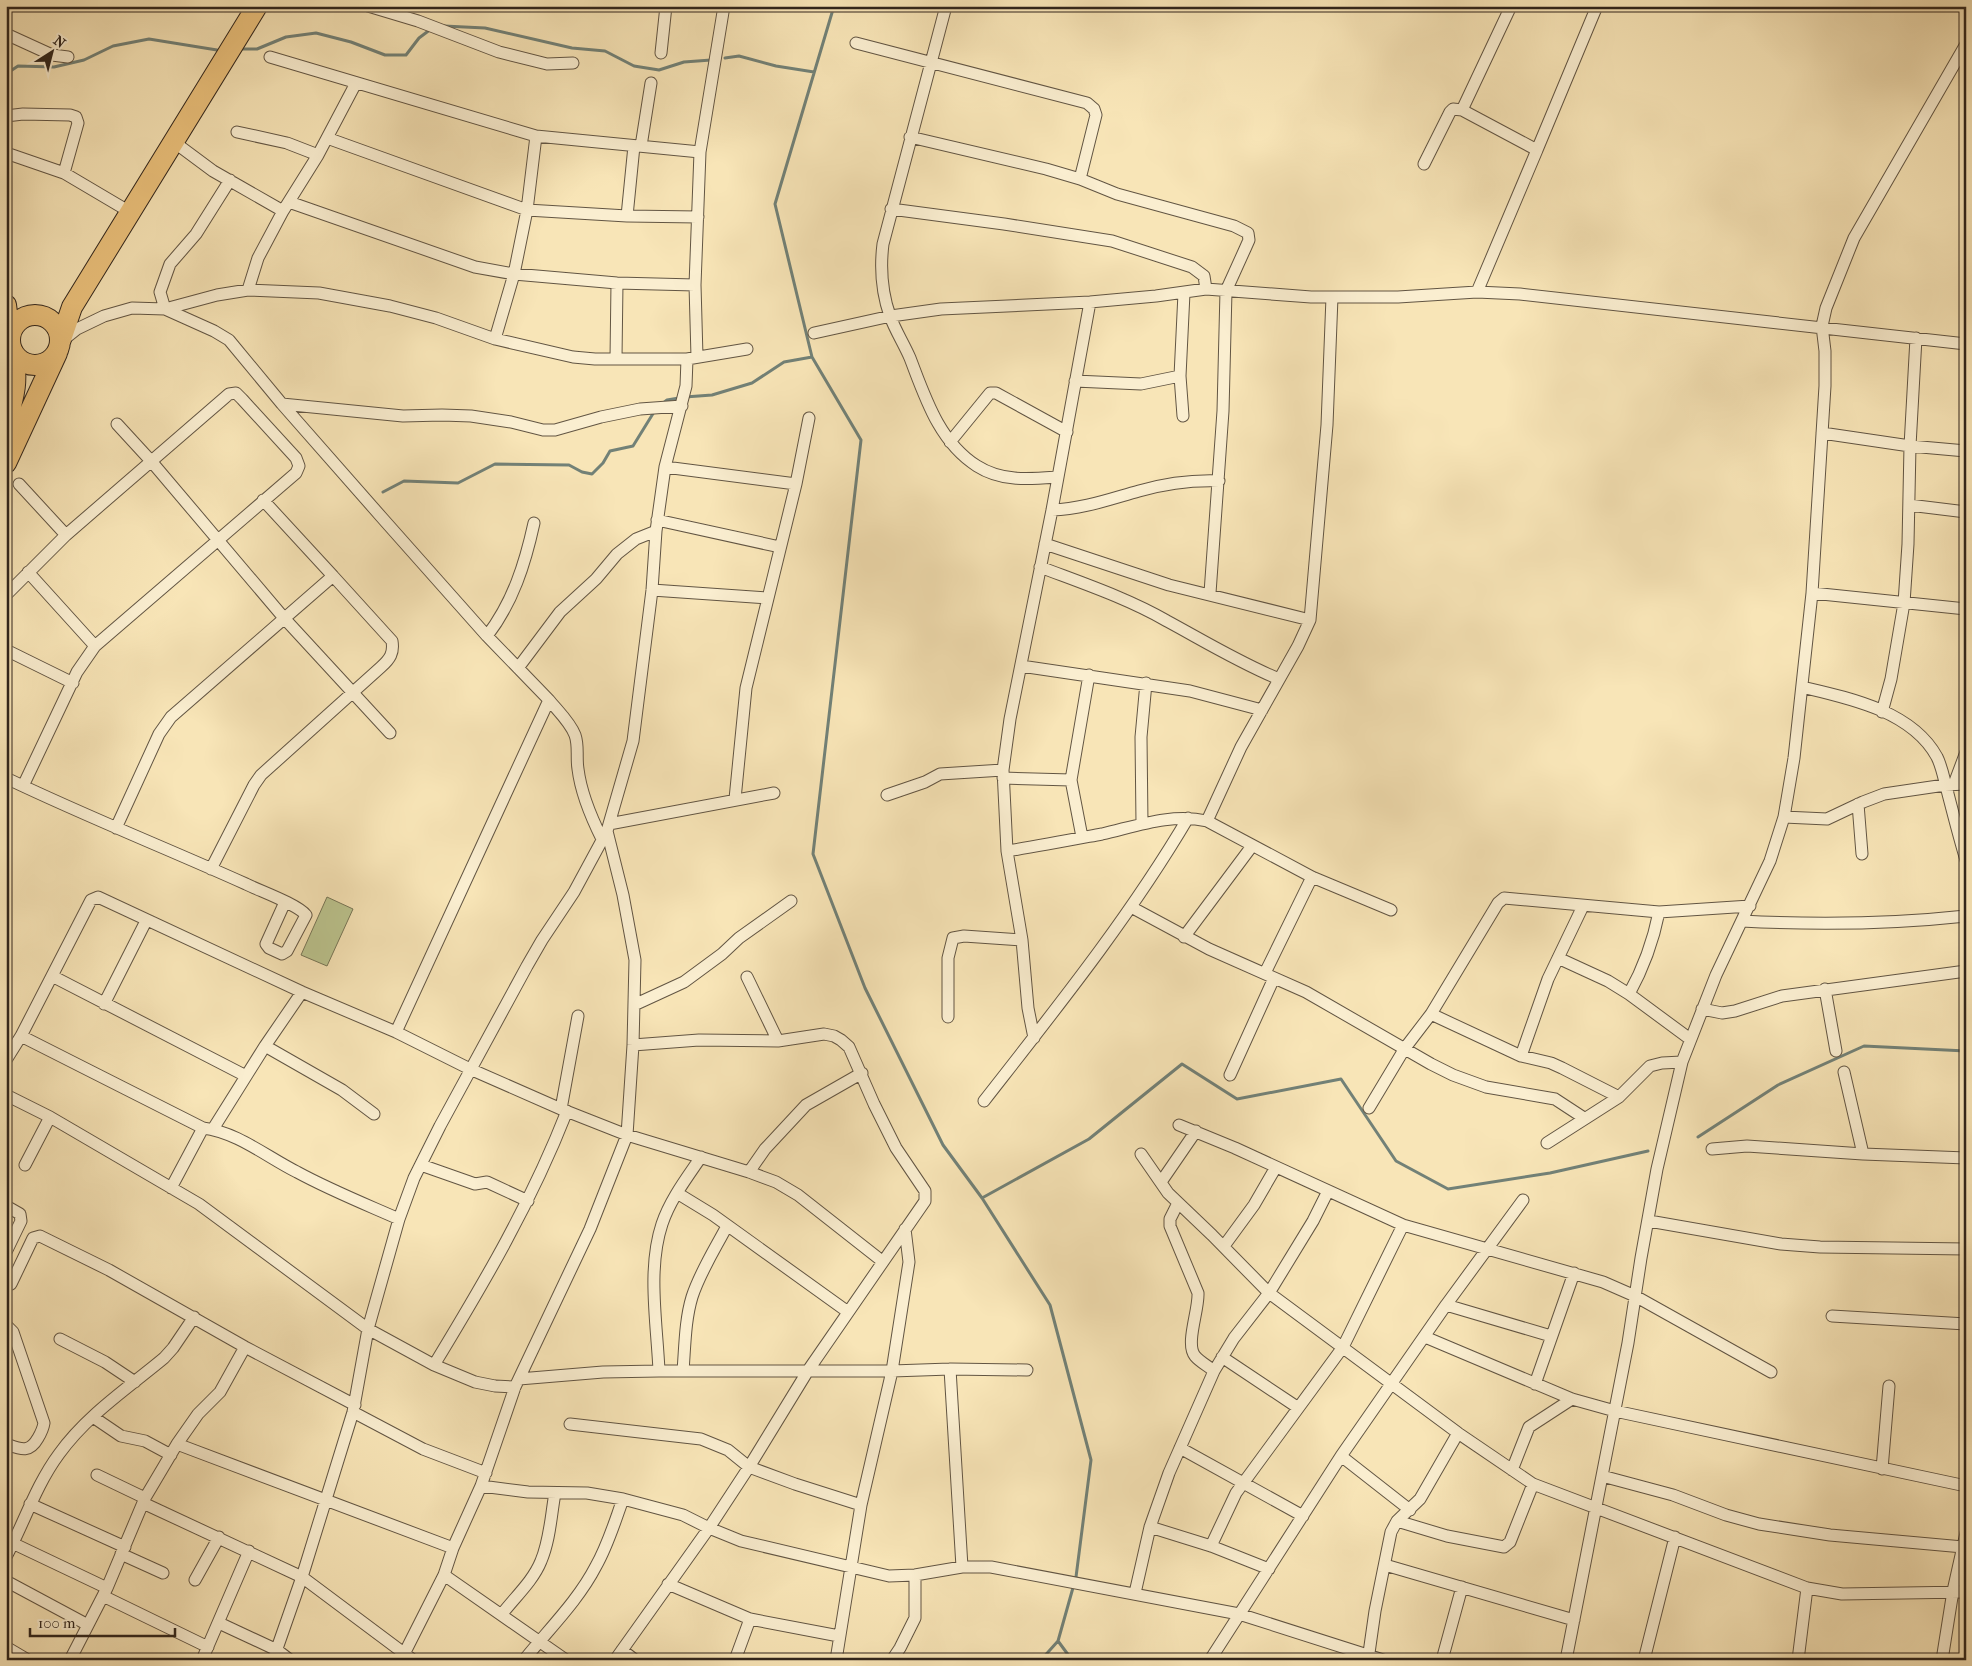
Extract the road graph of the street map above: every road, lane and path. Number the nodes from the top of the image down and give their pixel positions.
1 (257, 6) edge
2 (368, 6) edge
3 (666, 6) edge
4 (724, 6) edge
5 (946, 6) edge
6 (1511, 6) edge
7 (1597, 6) edge
8 (6, 34) edge
9 (856, 43) dead end
10 (1966, 44) edge
11 (661, 53) dead end
12 (68, 57) dead end
13 (270, 57) dead end
14 (930, 62) junction
15 (574, 63) dead end
16 (356, 83) junction
17 (650, 83) dead end
18 (1462, 110) junction
19 (6, 116) edge
20 (236, 132) dead end
21 (536, 136) junction
22 (910, 137) junction
23 (326, 138) junction
24 (174, 142) junction
25 (638, 146) junction
26 (1537, 150) junction
27 (700, 152) junction
28 (6, 153) edge
29 (318, 155) junction
30 (1424, 164) dead end
31 (64, 173) junction
32 (1080, 179) junction
33 (230, 180) junction
34 (286, 206) junction
35 (891, 209) junction
36 (527, 210) junction
37 (130, 212) junction
38 (627, 216) junction
39 (698, 217) junction
40 (514, 274) junction
41 (617, 283) junction
42 (696, 285) junction
43 (1206, 289) junction
44 (248, 290) junction
45 (1226, 291) junction
46 (1477, 292) junction
47 (1184, 293) junction
48 (1332, 297) junction
49 (1090, 302) junction
50 (6, 305) edge
51 (165, 308) junction
52 (890, 316) junction
53 (1822, 326) junction
54 (814, 333) dead end
55 (1916, 338) junction
56 (495, 339) junction
57 (12, 344) junction
58 (1966, 344) edge
59 (59, 347) junction
60 (747, 349) dead end
61 (616, 358) junction
62 (692, 358) junction
63 (1180, 376) junction
64 (1075, 381) junction
65 (282, 404) junction
66 (682, 406) junction
67 (1183, 416) dead end
68 (809, 418) dead end
69 (6, 422) edge
70 (117, 424) dead end
71 (1067, 432) junction
72 (1822, 433) junction
73 (950, 442) junction
74 (1910, 446) junction
75 (1966, 452) edge
76 (151, 461) junction
77 (6, 463) edge
78 (665, 467) junction
79 (1058, 477) junction
80 (1219, 481) junction
81 (19, 484) dead end
82 (796, 484) junction
83 (263, 500) junction
84 (1909, 505) junction
85 (1052, 510) junction
86 (1966, 512) edge
87 (534, 524) dead end
88 (657, 526) junction
89 (66, 535) junction
90 (217, 540) junction
91 (1045, 544) junction
92 (780, 547) junction
93 (1040, 567) junction
94 (28, 572) junction
95 (333, 576) junction
96 (652, 590) junction
97 (1812, 593) junction
98 (1210, 594) junction
99 (6, 595) edge
100 (767, 598) junction
101 (1904, 603) junction
102 (1966, 609) edge
103 (284, 618) junction
104 (1310, 620) junction
105 (487, 636) junction
106 (95, 646) junction
107 (6, 650) edge
108 (1021, 666) junction
109 (518, 668) junction
110 (1089, 675) junction
111 (1279, 679) junction
112 (73, 683) junction
113 (1146, 683) junction
114 (1802, 687) junction
115 (353, 693) junction
116 (549, 700) junction
117 (1262, 710) junction
118 (1882, 712) junction
119 (390, 734) dead end
120 (1966, 752) edge
121 (1003, 774) junction
122 (6, 778) edge
123 (1071, 780) junction
124 (1955, 784) edge
125 (23, 786) junction
126 (774, 793) dead end
127 (887, 795) dead end
128 (736, 799) junction
129 (1858, 804) junction
130 (1784, 817) junction
131 (1188, 818) junction
132 (1207, 821) junction
133 (1142, 823) junction
134 (116, 828) junction
135 (606, 831) junction
136 (1082, 837) junction
137 (1252, 846) junction
138 (1007, 851) junction
139 (1862, 854) dead end
140 (1966, 860) edge
141 (211, 869) junction
142 (1312, 877) junction
143 (791, 901) dead end
144 (285, 902) dead end
145 (1583, 906) junction
146 (1750, 906) junction
147 (1131, 907) junction
148 (1391, 910) dead end
149 (1659, 912) junction
150 (1966, 916) edge
151 (146, 921) junction
152 (1742, 921) junction
153 (1184, 937) junction
154 (1022, 940) junction
155 (1558, 958) junction
156 (1966, 971) edge
157 (1270, 975) junction
158 (52, 976) junction
159 (747, 977) dead end
160 (1825, 990) junction
161 (302, 992) junction
162 (1629, 994) junction
163 (104, 1004) junction
164 (634, 1005) junction
165 (1702, 1009) junction
166 (1431, 1014) junction
167 (578, 1016) dead end
168 (948, 1017) dead end
169 (396, 1032) junction
170 (21, 1036) junction
171 (1034, 1038) junction
172 (1690, 1039) junction
173 (778, 1041) junction
174 (633, 1045) junction
175 (265, 1046) junction
176 (1405, 1048) junction
177 (1836, 1051) dead end
178 (1521, 1056) junction
179 (6, 1060) edge
180 (1682, 1062) junction
181 (470, 1069) junction
182 (1844, 1072) dead end
183 (862, 1073) junction
184 (1230, 1075) dead end
185 (246, 1076) junction
186 (6, 1095) edge
187 (1619, 1097) junction
188 (984, 1102) dead end
189 (1369, 1108) dead end
190 (564, 1110) junction
191 (374, 1114) dead end
192 (50, 1117) junction
193 (1584, 1118) junction
194 (1179, 1125) dead end
195 (208, 1128) junction
196 (1196, 1131) junction
197 (627, 1135) junction
198 (1547, 1144) dead end
199 (1712, 1150) dead end
200 (1141, 1154) dead end
201 (1863, 1154) junction
202 (700, 1157) junction
203 (1966, 1158) edge
204 (25, 1165) dead end
205 (421, 1165) junction
206 (1276, 1168) junction
207 (748, 1172) junction
208 (1161, 1182) junction
209 (171, 1188) junction
210 (1328, 1191) junction
211 (677, 1193) junction
212 (1523, 1200) dead end
213 (528, 1201) junction
214 (1178, 1203) junction
215 (6, 1206) edge
216 (399, 1219) junction
217 (1649, 1221) junction
218 (1403, 1225) junction
219 (727, 1226) junction
220 (905, 1229) junction
221 (1224, 1246) junction
222 (1966, 1249) edge
223 (1485, 1250) junction
224 (6, 1252) edge
225 (882, 1261) junction
226 (1574, 1273) junction
227 (11, 1284) dead end
228 (1269, 1293) junction
229 (1635, 1296) junction
230 (1446, 1305) junction
231 (848, 1312) junction
232 (1832, 1316) dead end
233 (194, 1317) junction
234 (1966, 1324) edge
235 (6, 1325) edge
236 (368, 1329) junction
237 (1551, 1336) junction
238 (1425, 1337) junction
239 (60, 1339) dead end
240 (245, 1347) junction
241 (1343, 1347) junction
242 (1222, 1357) junction
243 (434, 1365) junction
244 (950, 1369) junction
245 (808, 1370) junction
246 (1028, 1370) dead end
247 (659, 1371) junction
248 (683, 1371) junction
249 (892, 1371) junction
250 (1214, 1371) junction
251 (1771, 1372) dead end
252 (135, 1382) junction
253 (517, 1383) junction
254 (1392, 1383) junction
255 (1535, 1384) junction
256 (1889, 1386) dead end
257 (1572, 1399) junction
258 (1297, 1407) junction
259 (354, 1409) junction
260 (1615, 1411) junction
261 (92, 1417) junction
262 (570, 1424) dead end
263 (1458, 1433) junction
264 (6, 1444) edge
265 (177, 1444) junction
266 (1180, 1448) junction
267 (171, 1454) junction
268 (1341, 1456) junction
269 (750, 1467) junction
270 (1882, 1469) junction
271 (1512, 1470) junction
272 (486, 1473) junction
273 (97, 1475) dead end
274 (1602, 1476) junction
275 (1244, 1482) junction
276 (1534, 1484) junction
277 (481, 1486) junction
278 (1966, 1486) edge
279 (555, 1492) junction
280 (624, 1499) junction
281 (326, 1500) junction
282 (144, 1501) junction
283 (30, 1504) junction
284 (861, 1505) junction
285 (1596, 1508) junction
286 (1410, 1510) junction
287 (1303, 1516) junction
288 (1397, 1522) junction
289 (1150, 1527) junction
290 (709, 1528) junction
291 (1966, 1534) edge
292 (219, 1537) junction
293 (1675, 1537) junction
294 (10, 1542) edge
295 (1211, 1546) junction
296 (1963, 1547) junction
297 (453, 1548) junction
298 (123, 1550) junction
299 (249, 1551) junction
300 (6, 1556) edge
301 (1385, 1565) junction
302 (850, 1567) junction
303 (962, 1567) junction
304 (1269, 1569) junction
305 (163, 1573) dead end
306 (444, 1575) junction
307 (915, 1575) junction
308 (302, 1577) junction
309 (195, 1580) dead end
310 (6, 1581) edge
311 (668, 1584) junction
312 (1462, 1587) junction
313 (1807, 1588) junction
314 (1953, 1591) junction
315 (105, 1592) junction
316 (1966, 1592) edge
317 (1135, 1593) junction
318 (502, 1614) junction
319 (1239, 1614) junction
320 (750, 1619) junction
321 (1574, 1620) junction
322 (219, 1622) junction
323 (88, 1624) junction
324 (839, 1636) junction
325 (540, 1640) junction
326 (6, 1647) edge
327 (208, 1647) junction
328 (275, 1655) edge
329 (618, 1655) edge
330 (406, 1658) edge
331 (1369, 1658) edge
332 (71, 1659) edge
333 (28, 1660) edge
334 (202, 1660) edge
335 (290, 1660) edge
336 (524, 1660) edge
337 (566, 1660) edge
338 (635, 1660) edge
339 (735, 1660) edge
340 (836, 1660) edge
341 (892, 1660) edge
342 (1210, 1660) edge
343 (1382, 1660) edge
344 (1442, 1660) edge
345 (1566, 1660) edge
346 (1644, 1660) edge
347 (1798, 1660) edge
348 (1942, 1660) edge

1 - 24 highway
2 - 15 street
3 - 11 street
4 - 27 street
5 - 14 street
6 - 18 street
7 - 26 street
8 - 12 street
9 - 14 street
10 - 53 street
13 - 16 street
14 - 22 street
14 - 32 street
16 - 21 street
16 - 23 street
17 - 25 street
18 - 26 street
18 - 30 street
19 - 31 street
20 - 29 street
21 - 25 street
21 - 36 street
22 - 32 street
22 - 35 street
23 - 29 street
23 - 36 street
24 - 33 street
24 - 37 highway
25 - 27 street
25 - 38 street
26 - 46 street
27 - 39 street
28 - 31 street
29 - 34 street
31 - 37 street
32 - 45 street
33 - 34 street
33 - 51 street
34 - 40 street
34 - 44 street
35 - 43 street
35 - 52 street
36 - 38 street
36 - 40 street
37 - 59 highway
38 - 39 street
39 - 42 street
40 - 41 street
40 - 56 street
41 - 42 street
41 - 61 street
42 - 62 street
43 - 45 street
43 - 47 street
44 - 51 street
44 - 56 street
45 - 48 street
45 - 80 street
46 - 48 street
46 - 53 street
47 - 49 street
47 - 63 street
48 - 104 street
49 - 52 street
49 - 64 street
50 - 57 highway
51 - 59 street
51 - 65 street
52 - 54 street
52 - 73 street
53 - 55 street
53 - 72 street
55 - 58 street
55 - 74 street
56 - 61 street
57 - 59 highway
57 - 59 highway
57 - 69 highway
59 - 77 highway
60 - 62 street
61 - 62 street
62 - 66 street
63 - 64 street
63 - 67 street
64 - 71 street
65 - 66 street
65 - 105 street
66 - 78 street
68 - 82 street
70 - 76 street
71 - 73 street
71 - 79 street
72 - 74 street
72 - 97 street
73 - 79 street
74 - 75 street
74 - 84 street
76 - 83 street
76 - 89 street
76 - 90 street
78 - 82 street
78 - 88 street
79 - 85 street
80 - 85 street
80 - 98 street
81 - 89 street
82 - 92 street
83 - 90 street
83 - 95 street
84 - 86 street
84 - 101 street
85 - 91 street
87 - 105 street
88 - 92 street
88 - 96 street
88 - 109 street
89 - 94 street
90 - 103 street
90 - 106 street
91 - 93 street
91 - 98 street
92 - 100 street
93 - 108 street
93 - 111 street
94 - 99 street
94 - 106 street
95 - 103 street
95 - 115 street
96 - 100 street
96 - 135 street
97 - 101 street
97 - 114 street
98 - 104 street
100 - 128 street
101 - 102 street
101 - 118 street
103 - 115 street
103 - 134 street
104 - 111 street
105 - 109 street
106 - 112 street
107 - 112 street
108 - 110 street
108 - 121 street
109 - 116 street
110 - 113 street
110 - 123 street
111 - 117 street
112 - 125 street
113 - 117 street
113 - 133 street
114 - 118 street
114 - 130 street
115 - 119 street
115 - 141 street
116 - 135 street
116 - 169 street
117 - 132 street
118 - 124 street
120 - 124 street
121 - 123 street
121 - 127 street
121 - 138 street
122 - 125 street
123 - 136 street
124 - 129 street
124 - 140 street
125 - 134 street
126 - 128 street
128 - 135 street
129 - 130 street
129 - 139 street
130 - 146 street
131 - 132 street
131 - 133 street
131 - 147 street
132 - 137 street
133 - 136 street
134 - 141 street
135 - 164 street
135 - 181 street
136 - 138 street
137 - 142 street
137 - 153 street
138 - 154 street
141 - 144 street
142 - 148 street
142 - 157 street
143 - 164 street
145 - 149 street
145 - 155 street
145 - 166 street
146 - 149 street
146 - 152 street
147 - 153 street
147 - 171 street
149 - 162 street
150 - 152 street
151 - 158 street
151 - 161 street
151 - 163 street
152 - 165 street
153 - 157 street
154 - 168 street
154 - 171 street
155 - 162 street
155 - 178 street
156 - 160 street
157 - 176 street
157 - 184 street
158 - 163 street
158 - 170 street
159 - 173 street
160 - 165 street
160 - 177 street
161 - 169 street
161 - 175 street
162 - 172 street
163 - 185 street
164 - 174 street
165 - 172 street
166 - 176 street
166 - 178 street
167 - 190 street
169 - 181 street
170 - 179 street
170 - 195 street
171 - 188 street
172 - 180 street
173 - 174 street
173 - 183 street
174 - 197 street
175 - 185 street
175 - 191 street
176 - 189 street
176 - 193 street
178 - 187 street
180 - 187 street
180 - 217 street
181 - 190 street
181 - 205 street
182 - 201 street
183 - 207 street
183 - 220 street
185 - 195 street
186 - 192 street
187 - 193 street
190 - 197 street
190 - 213 street
192 - 204 street
192 - 209 street
193 - 198 street
194 - 196 street
195 - 209 street
195 - 216 street
196 - 206 street
196 - 208 street
197 - 202 street
197 - 253 street
199 - 201 street
200 - 208 street
201 - 203 street
202 - 207 street
202 - 211 street
205 - 213 street
205 - 216 street
206 - 210 street
206 - 221 street
207 - 225 street
208 - 214 street
209 - 236 street
210 - 218 street
210 - 228 street
211 - 219 street
211 - 247 street
212 - 223 street
213 - 243 street
214 - 221 street
214 - 250 street
215 - 224 street
216 - 236 street
217 - 222 street
217 - 229 street
218 - 223 street
218 - 241 street
219 - 231 street
219 - 248 street
220 - 225 street
220 - 249 street
221 - 228 street
223 - 226 street
223 - 230 street
225 - 231 street
226 - 229 street
226 - 237 street
227 - 233 street
228 - 241 street
228 - 242 street
229 - 251 street
229 - 260 street
230 - 237 street
230 - 238 street
231 - 245 street
232 - 234 street
233 - 240 street
233 - 252 street
235 - 264 street
236 - 243 street
236 - 259 street
237 - 255 street
238 - 254 street
238 - 255 street
239 - 252 street
240 - 259 street
240 - 265 street
241 - 254 street
241 - 258 street
242 - 250 street
242 - 258 street
243 - 253 street
244 - 246 street
244 - 249 street
244 - 303 street
245 - 248 street
245 - 249 street
245 - 269 street
247 - 248 street
247 - 253 street
249 - 284 street
250 - 266 street
252 - 261 street
253 - 272 street
254 - 263 street
254 - 268 street
255 - 257 street
256 - 270 street
257 - 260 street
257 - 271 street
258 - 275 street
259 - 272 street
259 - 281 street
260 - 270 street
260 - 274 street
261 - 267 street
261 - 283 street
262 - 269 street
263 - 271 street
263 - 286 street
265 - 267 street
265 - 281 street
266 - 275 street
266 - 289 street
267 - 282 street
268 - 286 street
268 - 287 street
269 - 284 street
269 - 290 street
270 - 278 street
271 - 276 street
272 - 277 street
273 - 282 street
274 - 285 street
274 - 296 street
275 - 287 street
275 - 295 street
276 - 285 street
276 - 288 street
277 - 279 street
277 - 297 street
279 - 280 street
279 - 318 street
280 - 290 street
280 - 325 street
281 - 297 street
281 - 308 street
282 - 292 street
282 - 298 street
283 - 294 street
283 - 298 street
284 - 302 street
285 - 293 street
285 - 321 street
286 - 288 street
287 - 304 street
288 - 301 street
289 - 295 street
289 - 317 street
290 - 302 street
290 - 311 street
291 - 296 street
292 - 299 street
292 - 309 street
293 - 313 street
293 - 346 street
294 - 300 street
294 - 315 street
295 - 304 street
296 - 314 street
297 - 306 street
298 - 305 street
298 - 315 street
299 - 308 street
299 - 322 street
301 - 312 street
301 - 331 street
302 - 307 street
302 - 324 street
303 - 307 street
303 - 317 street
304 - 319 street
306 - 318 street
306 - 330 street
307 - 341 street
308 - 328 street
308 - 330 street
310 - 323 street
311 - 320 street
311 - 329 street
312 - 321 street
312 - 344 street
313 - 314 street
313 - 347 street
314 - 316 street
314 - 348 street
315 - 323 street
315 - 327 street
317 - 319 street
318 - 325 street
319 - 331 street
319 - 342 street
320 - 324 street
320 - 339 street
321 - 345 street
322 - 327 street
322 - 328 street
323 - 332 street
324 - 340 street
325 - 336 street
325 - 337 street
326 - 333 street
327 - 334 street
328 - 335 street
329 - 338 street
331 - 343 street

